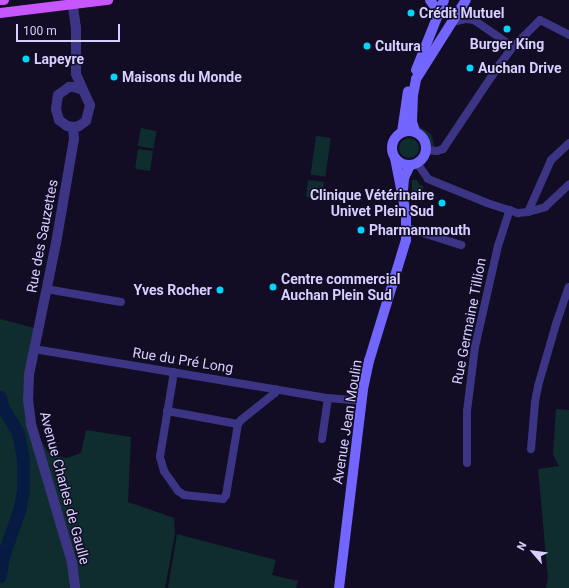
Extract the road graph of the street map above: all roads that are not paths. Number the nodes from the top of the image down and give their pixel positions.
1 (0, 0) edge
2 (4, 0) edge
3 (108, 0) edge
4 (430, 0) edge
5 (444, 0) edge
6 (466, 0) edge
7 (73, 2) edge
8 (0, 13) edge
9 (452, 22) junction
10 (435, 25) junction
11 (569, 36) edge
12 (513, 47) junction
13 (76, 74) junction
14 (69, 87) junction
15 (83, 90) junction
16 (72, 127) junction
17 (415, 131) junction
18 (402, 132) junction
19 (569, 143) edge
20 (426, 150) junction
21 (395, 158) junction
22 (414, 164) junction
23 (569, 185) edge
24 (403, 194) junction
25 (510, 210) junction
26 (528, 212) junction
27 (407, 228) junction
28 (461, 245) dead end
29 (569, 286) edge
30 (46, 289) junction
31 (121, 302) dead end
32 (34, 349) junction
33 (174, 372) junction
34 (276, 389) junction
35 (328, 398) junction
36 (362, 401) junction
37 (167, 410) junction
38 (238, 424) junction
39 (322, 439) dead end
40 (531, 449) dead end
41 (466, 463) dead end
42 (75, 588) edge
43 (339, 588) edge

1 - 2 main road
3 - 7 main road
4 - 10 main road
5 - 10 main road
6 - 9 main road
7 - 8 main road
7 - 13 street
9 - 12 street
9 - 17 main road
10 - 18 main road
11 - 12 street
12 - 20 street
13 - 14 street
13 - 15 street
14 - 15 street
14 - 16 street
15 - 16 street
16 - 30 street, Rue des Sauzettes
17 - 18 main road
17 - 20 main road
18 - 21 main road
19 - 26 street
20 - 22 main road
21 - 22 main road
21 - 24 main road, Avenue Jean Moulin
22 - 24 main road, Avenue Jean Moulin
22 - 25 street
23 - 26 street
24 - 27 main road, Avenue Jean Moulin
25 - 26 street
25 - 41 street, Rue Germaine Tillion
27 - 28 street
27 - 36 main road, Avenue Jean Moulin
29 - 40 street
30 - 31 street
30 - 32 street, Rue des Sauzettes
32 - 33 street, Rue du Pré Long
32 - 42 street, Avenue Charles de Gaulle
33 - 34 street, Rue du Pré Long
33 - 37 street
34 - 35 street, Rue du Pré Long
34 - 38 street
35 - 36 street, Rue du Pré Long
35 - 39 street
36 - 43 main road, Avenue Jean Moulin
37 - 38 street
37 - 38 street

